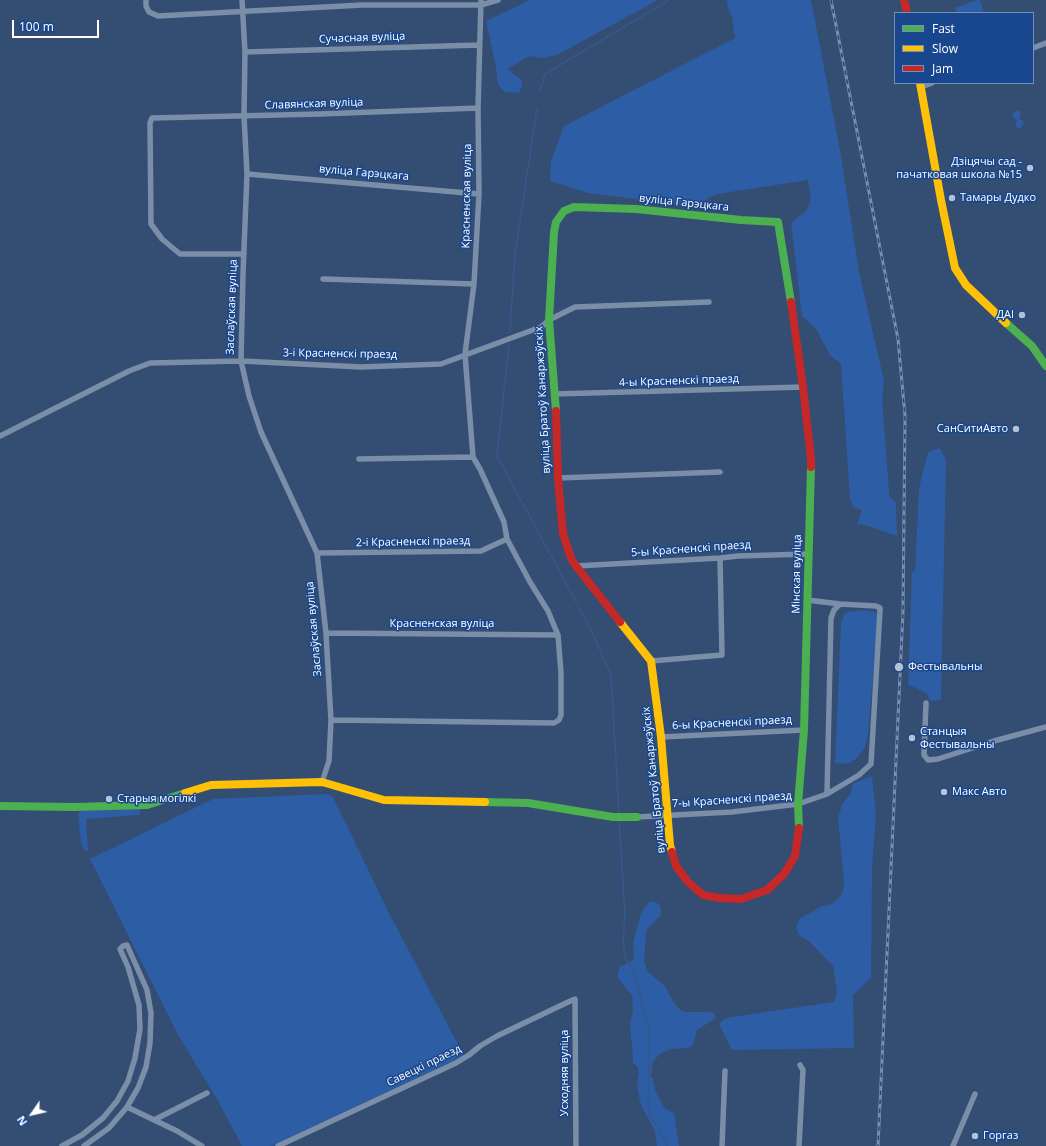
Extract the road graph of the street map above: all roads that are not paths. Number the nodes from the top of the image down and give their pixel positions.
1 (146, 0) edge
2 (242, 0) edge
3 (498, 0) edge
4 (904, 0) edge
5 (481, 2) edge
6 (362, 3) edge
7 (242, 11) junction
8 (906, 12) edge
9 (1046, 43) edge
10 (479, 44) junction
11 (1034, 48) edge
12 (245, 52) junction
13 (920, 85) edge
14 (478, 108) junction
15 (244, 116) junction
16 (248, 174) junction
17 (479, 194) junction
18 (564, 211) joint
19 (778, 222) joint
20 (244, 254) junction
21 (323, 279) dead end
22 (474, 284) junction
23 (709, 302) dead end
24 (549, 320) junction
25 (465, 354) junction
26 (241, 361) junction
27 (1046, 366) edge
28 (803, 387) junction
29 (555, 394) junction
30 (0, 436) edge
31 (473, 457) junction
32 (359, 459) dead end
33 (720, 472) dead end
34 (558, 478) junction
35 (507, 539) junction
36 (317, 553) junction
37 (808, 554) junction
38 (720, 558) junction
39 (576, 566) junction
40 (807, 600) junction
41 (840, 604) junction
42 (326, 633) junction
43 (558, 635) junction
44 (650, 661) junction
45 (926, 703) dead end
46 (331, 720) junction
47 (1046, 727) edge
48 (804, 730) junction
49 (661, 737) junction
50 (322, 782) junction
51 (827, 794) junction
52 (798, 804) junction
53 (0, 806) edge
54 (668, 815) junction
55 (637, 817) joint
56 (741, 899) joint
57 (575, 999) joint
58 (800, 1065) dead end
59 (725, 1071) dead end
60 (207, 1093) dead end
61 (975, 1094) dead end
62 (127, 1107) junction
63 (154, 1120) junction
64 (62, 1146) edge
65 (84, 1146) edge
66 (202, 1146) edge
67 (278, 1146) edge
68 (576, 1146) edge
69 (722, 1146) edge
70 (799, 1146) edge
71 (952, 1146) edge

1 - 7 street
2 - 7 street, Заслаўская вуліца
3 - 5 street
4 - 8 street
5 - 6 street
5 - 10 street, Красненская вуліца
6 - 7 street
7 - 12 street, Заслаўская вуліца
9 - 11 street
10 - 12 street, Сучасная вуліца
10 - 14 street, Красненская вуліца
12 - 15 street, Заслаўская вуліца
13 - 27 street
14 - 15 street, Славянская вуліца
14 - 17 street, Красненская вуліца
15 - 16 street, Заслаўская вуліца
15 - 20 street, Славянская вуліца
16 - 17 street, вуліца Гарэцкага
16 - 20 street, Заслаўская вуліца
17 - 22 street, Красненская вуліца
18 - 19 street, вуліца Гарэцкага
18 - 24 street, вуліца Братоў Канаржэўскіх
19 - 28 street, Мінская вуліца
20 - 26 street, Заслаўская вуліца
21 - 22 street
22 - 25 street, Красненская вуліца
23 - 24 street, вуліца Братоў Канаржэўскіх
24 - 25 street, 3-і Красненскі праезд
24 - 29 street, вуліца Братоў Канаржэўскіх
25 - 26 street, 3-і Красненскі праезд
25 - 31 street, Красненская вуліца
26 - 30 street, 3-і Красненскі праезд
26 - 36 street, Заслаўская вуліца
28 - 29 street, 4-ы Красненскі праезд
28 - 37 street, Мінская вуліца
29 - 34 street, вуліца Братоў Канаржэўскіх
31 - 32 street
31 - 35 street, Красненская вуліца
33 - 34 street, вуліца Братоў Канаржэўскіх
34 - 39 street, вуліца Братоў Канаржэўскіх
35 - 36 street, 2-і Красненскі праезд
35 - 43 street, Красненская вуліца
36 - 42 street, Заслаўская вуліца
37 - 38 street, 5-ы Красненскі праезд
37 - 40 street, Мінская вуліца
38 - 39 street, 5-ы Красненскі праезд
38 - 44 street
39 - 44 street, вуліца Братоў Канаржэўскіх
40 - 41 street
40 - 48 street, Мінская вуліца
41 - 51 street
41 - 51 street, 7-ы Красненскі праезд
42 - 43 street, Красненская вуліца
42 - 46 street, Заслаўская вуліца
43 - 46 street, Красненская вуліца
44 - 49 street, вуліца Братоў Канаржэўскіх
45 - 47 street
46 - 50 street, Заслаўская вуліца
48 - 49 street, 6-ы Красненскі праезд
48 - 52 street, Мінская вуліца
49 - 54 street, вуліца Братоў Канаржэўскіх
50 - 53 street
50 - 55 street
51 - 52 street, 7-ы Красненскі праезд
52 - 54 street, 7-ы Красненскі праезд
52 - 56 street, Мінская вуліца
54 - 55 street, 7-ы Красненскі праезд
54 - 56 street, вуліца Братоў Канаржэўскіх
57 - 67 street, Савецкі праезд
57 - 68 street, Усходняя вуліца
58 - 70 street
59 - 69 street
60 - 63 street
61 - 71 street
62 - 63 street
62 - 64 street
62 - 65 street
63 - 66 street

